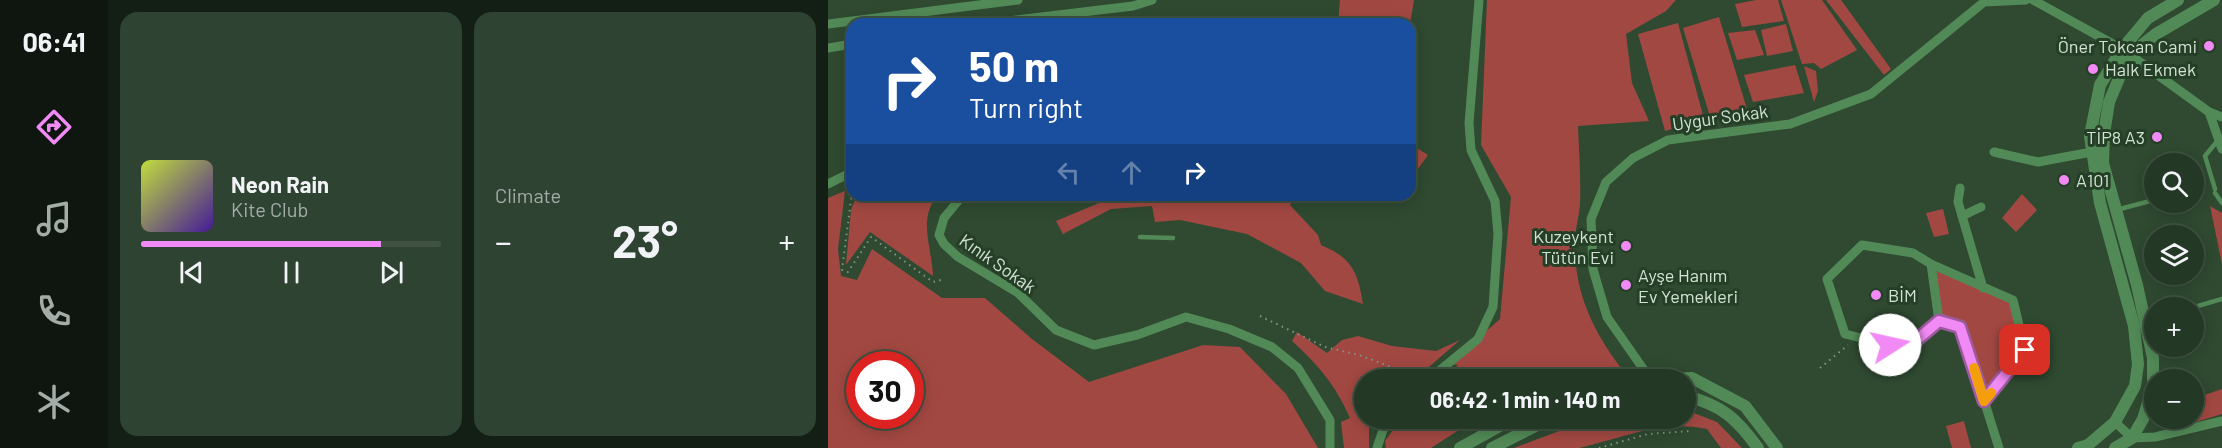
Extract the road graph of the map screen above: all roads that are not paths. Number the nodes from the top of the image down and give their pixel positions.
1 (1018, 0) edge
2 (1152, 0) edge
3 (1479, 0) edge
4 (2026, 0) edge
5 (2033, 0) edge
6 (2178, 0) edge
7 (2214, 0) edge
8 (876, 18) edge
9 (1033, 18) edge
10 (846, 22) edge
11 (828, 24) edge
12 (846, 45) edge
13 (828, 48) edge
14 (2126, 52) junction
15 (2209, 112) junction
16 (2222, 117) edge
17 (2220, 144) edge
18 (2098, 151) junction
19 (1994, 152) dead end
20 (846, 175) edge
21 (828, 184) edge
22 (1960, 188) dead end
23 (958, 201) edge
24 (2144, 203) edge
25 (2222, 203) edge
26 (1982, 207) dead end
27 (2116, 210) junction
28 (1962, 216) junction
29 (1140, 237) dead end
30 (1173, 238) dead end
31 (1931, 264) junction
32 (1983, 288) junction
33 (2222, 299) edge
34 (2144, 300) edge
35 (2204, 304) edge
36 (1939, 321) junction
37 (2153, 357) edge
38 (1441, 369) edge
39 (1640, 369) edge
40 (1696, 380) edge
41 (1696, 399) edge
42 (1984, 401) junction
43 (2222, 421) edge
44 (2115, 422) junction
45 (1383, 429) edge
46 (1494, 429) edge
47 (1529, 429) edge
48 (2132, 438) junction
49 (1330, 448) edge
50 (1377, 448) edge
51 (1460, 448) edge
52 (1492, 448) edge
53 (1758, 448) edge
54 (1777, 448) edge
55 (2000, 448) edge
56 (2078, 448) edge
57 (2115, 448) edge

1 - 8 street
2 - 9 street
3 - 38 street
4 - 39 street, Uygur Sokak
5 - 14 street
6 - 14 street
7 - 14 street
10 - 11 street
12 - 13 street
14 - 15 street
14 - 18 street
15 - 16 street
15 - 17 street
17 - 25 lane
18 - 19 street
18 - 27 street
18 - 44 street
20 - 21 street
22 - 28 street
23 - 49 street, Kınık Sokak
24 - 27 lane
26 - 28 street
27 - 34 street
28 - 32 street
29 - 30 lane
31 - 32 street
31 - 36 street
31 - 36 street
32 - 42 street
33 - 35 lane
36 - 42 street
37 - 48 street
40 - 54 street
41 - 53 street
42 - 55 street
43 - 48 street
44 - 48 street
44 - 56 street
45 - 50 street
46 - 51 street
47 - 52 street
48 - 57 street

